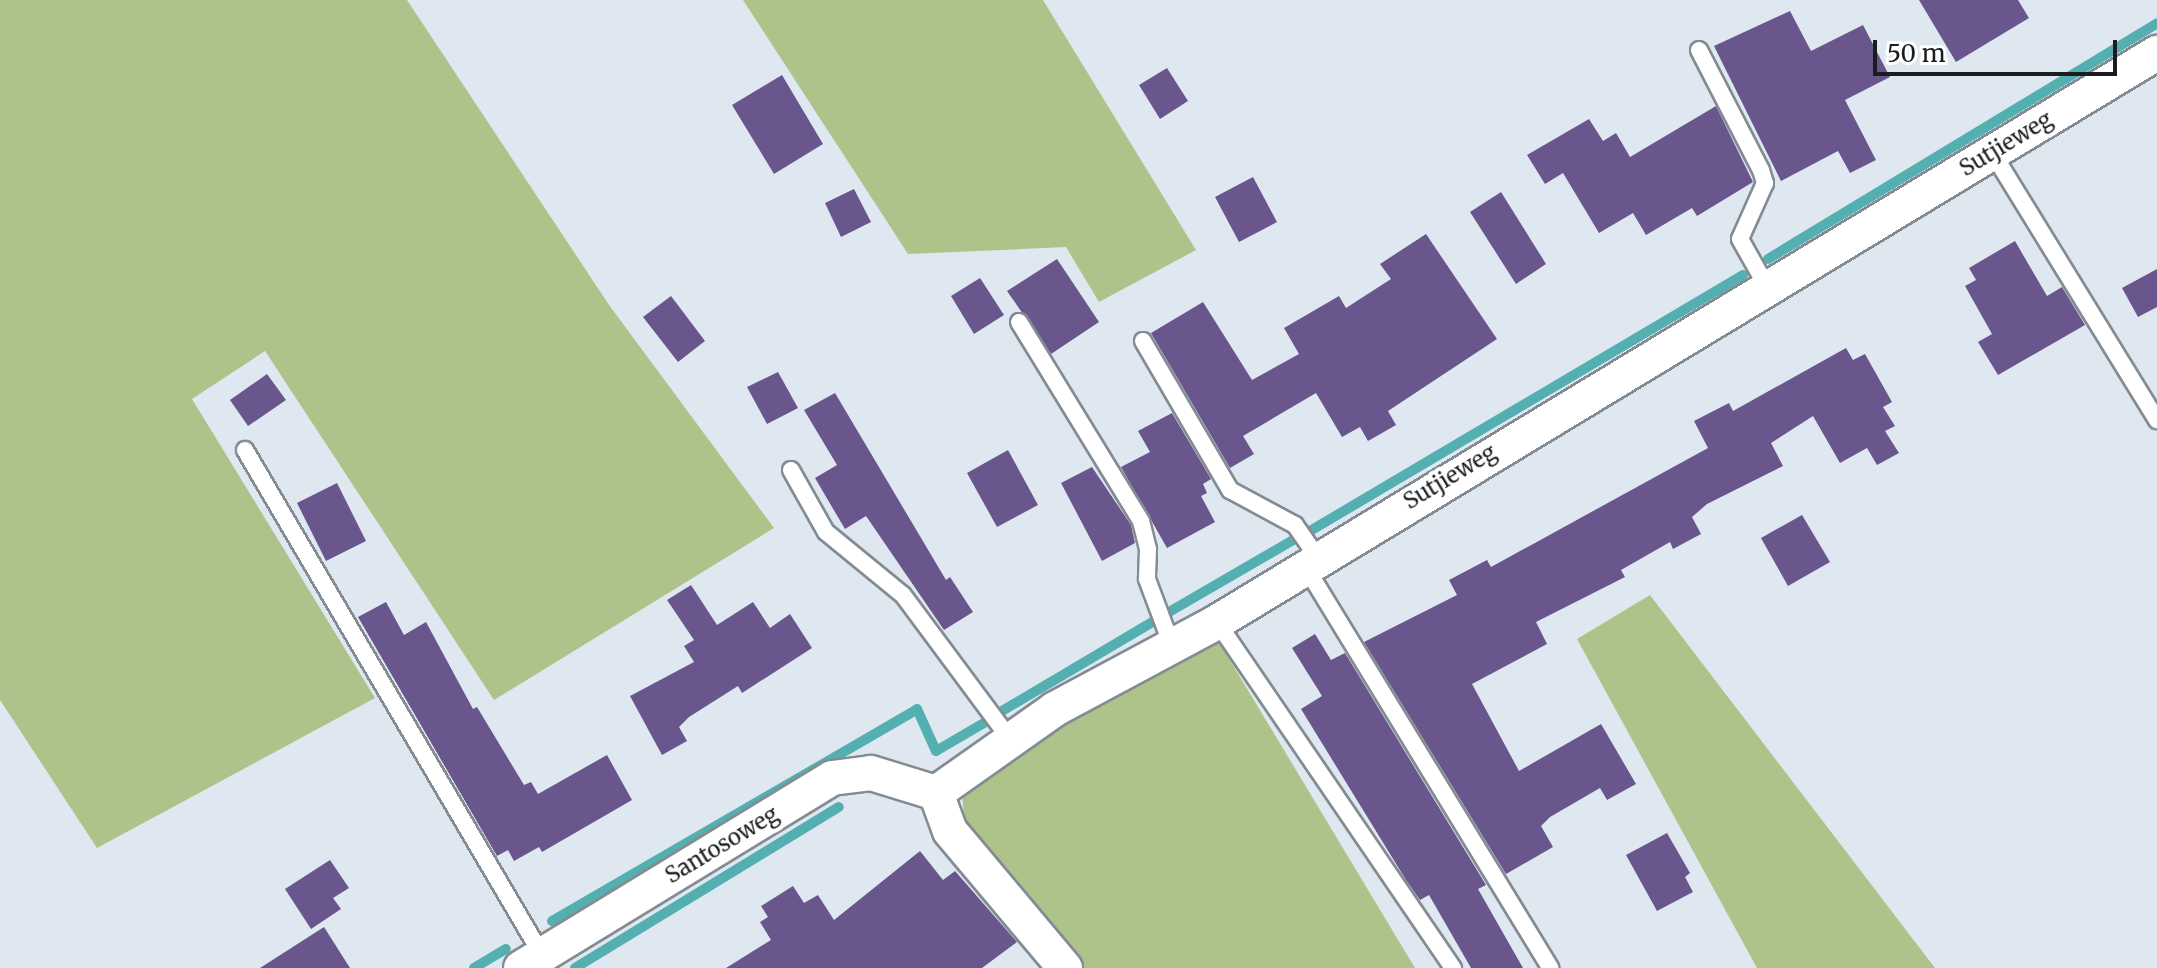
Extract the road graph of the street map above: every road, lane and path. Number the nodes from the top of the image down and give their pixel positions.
1 (1699, 50) dead end
2 (2157, 53) edge
3 (1992, 152) junction
4 (1767, 287) junction
5 (1019, 322) dead end
6 (1143, 341) dead end
7 (2157, 420) edge
8 (245, 450) dead end
9 (791, 470) dead end
10 (1311, 562) junction
11 (1217, 622) junction
12 (1172, 646) junction
13 (1010, 739) junction
14 (936, 793) junction
15 (532, 962) edge
16 (1065, 968) edge
17 (1453, 968) edge
18 (1550, 968) edge

1 - 4 lane
2 - 3 street, Sutjieweg
3 - 4 street, Sutjieweg
3 - 7 lane
4 - 10 street, Sutjieweg
5 - 12 lane
6 - 10 lane
8 - 15 lane
9 - 13 lane
10 - 11 street, Sutjieweg
10 - 18 lane
11 - 12 street, Sutjieweg
11 - 17 lane
12 - 13 street, Sutjieweg
13 - 14 street, Sutjieweg
14 - 15 street, Santosoweg
14 - 16 street

